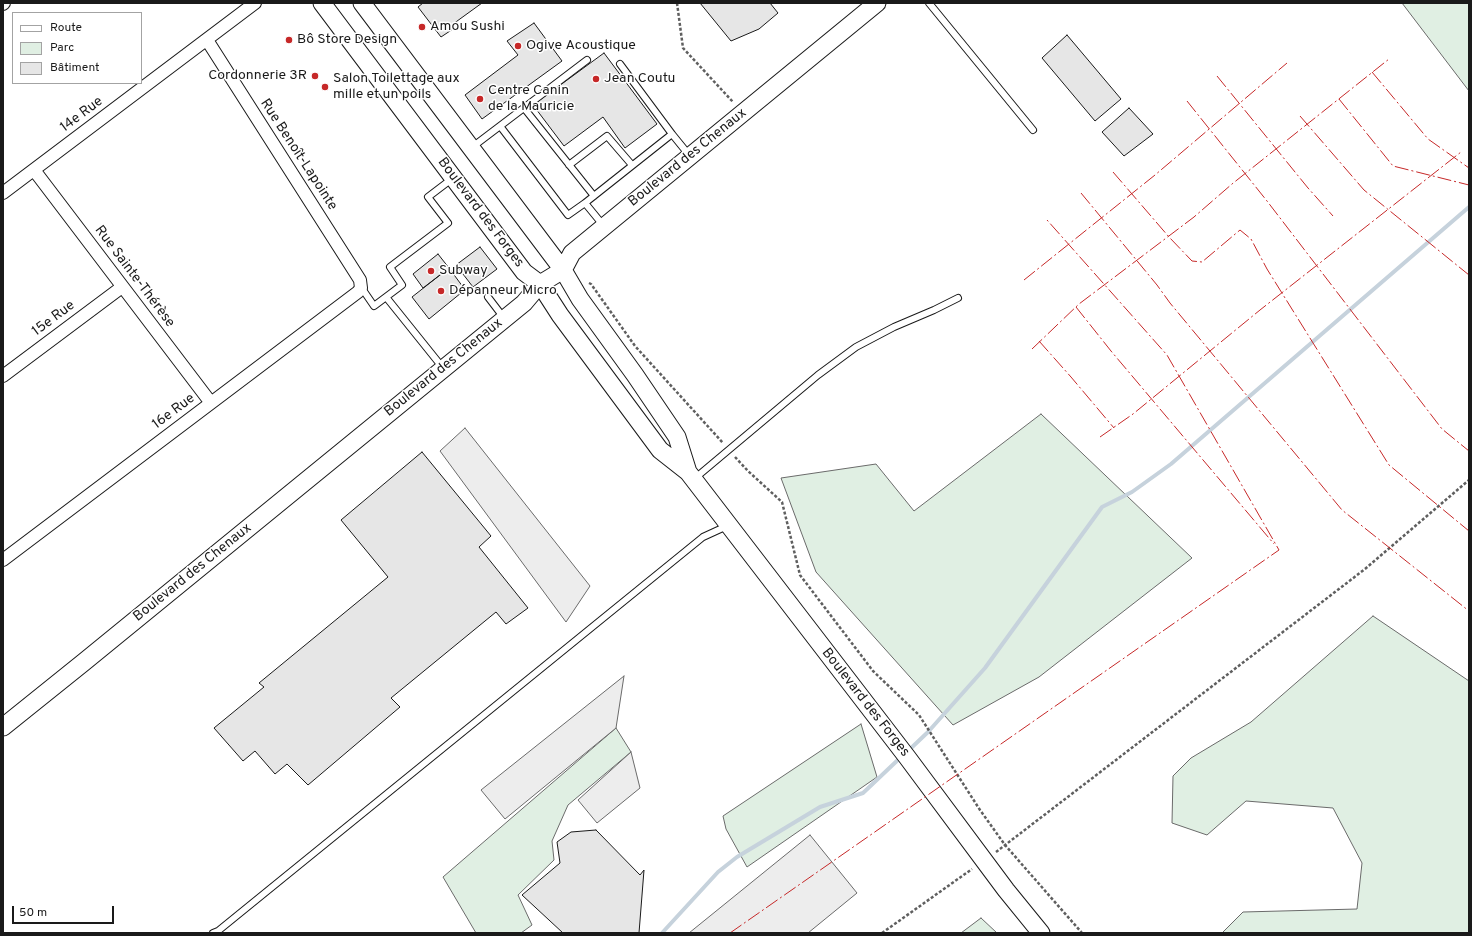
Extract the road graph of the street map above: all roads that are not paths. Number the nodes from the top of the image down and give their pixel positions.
1 (255, 3) edge
2 (322, 3) edge
3 (362, 3) edge
4 (876, 3) edge
5 (929, 3) edge
6 (207, 40) junction
7 (588, 60) dead end
8 (620, 64) dead end
9 (524, 108) junction
10 (500, 126) junction
11 (1033, 130) dead end
12 (672, 134) junction
13 (471, 148) junction
14 (690, 156) junction
15 (569, 164) junction
16 (632, 165) junction
17 (34, 170) junction
18 (453, 178) junction
19 (3, 193) edge
20 (594, 196) junction
21 (585, 203) junction
22 (604, 227) junction
23 (563, 270) junction
24 (540, 284) junction
25 (122, 287) junction
26 (361, 287) junction
27 (386, 297) junction
28 (488, 298) dead end
29 (958, 298) dead end
30 (504, 319) junction
31 (444, 369) junction
32 (3, 376) edge
33 (211, 403) junction
34 (691, 476) junction
35 (728, 526) junction
36 (3, 560) edge
37 (3, 727) edge
38 (213, 933) edge
39 (1041, 933) edge

1 - 6 street, 14e Rue
2 - 18 street, Boulevard des Forges
3 - 13 street, Boulevard des Forges
4 - 14 street, Boulevard des Chenaux
5 - 11 lane
6 - 17 street, 14e Rue
6 - 26 street, Rue Benoît-Lapointe
7 - 9 lane
8 - 12 lane
9 - 10 lane
9 - 15 lane
10 - 13 lane
10 - 21 lane
12 - 14 lane
12 - 16 lane
13 - 23 street, Boulevard des Forges
14 - 22 street, Boulevard des Chenaux
15 - 16 lane
15 - 20 lane
16 - 20 lane
17 - 19 street, 14e Rue
17 - 25 street, Rue Sainte-Thérèse
18 - 24 street, Boulevard des Forges
18 - 27 lane
20 - 21 lane
21 - 22 lane
22 - 23 street, Boulevard des Chenaux
23 - 24 street, Boulevard des Chenaux
23 - 34 street, Boulevard des Forges
24 - 30 street, Boulevard des Chenaux
24 - 34 street, Boulevard des Forges
25 - 32 street, 15e Rue
25 - 33 street, Rue Sainte-Thérèse
26 - 27 lane
26 - 33 street, 16e Rue
27 - 31 lane
28 - 30 lane
29 - 34 lane
30 - 31 street, Boulevard des Chenaux
31 - 37 street, Boulevard des Chenaux
33 - 36 street, 16e Rue
34 - 35 street, Boulevard des Forges
35 - 38 lane
35 - 39 street, Boulevard des Forges

